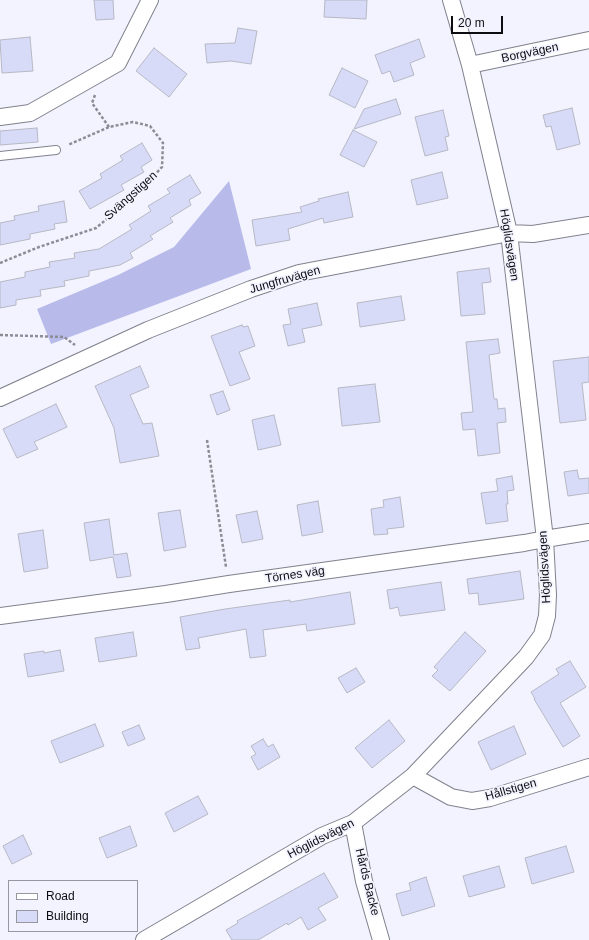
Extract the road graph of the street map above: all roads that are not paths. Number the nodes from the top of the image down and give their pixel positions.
1 (150, 0) edge
2 (451, 0) edge
3 (589, 40) edge
4 (470, 65) junction
5 (0, 117) edge
6 (56, 150) road end
7 (0, 156) edge
8 (589, 225) edge
9 (509, 233) junction
10 (0, 398) edge
11 (589, 532) edge
12 (545, 539) junction
13 (0, 616) edge
14 (589, 767) edge
15 (413, 776) junction
16 (353, 824) junction
17 (144, 940) edge
18 (381, 940) edge

1 - 5 street
2 - 4 street, Höglidsvägen
3 - 4 street, Borgvägen
4 - 9 street, Höglidsvägen
6 - 7 lane
8 - 9 street, Jungfruvägen
9 - 10 street, Jungfruvägen
9 - 12 street, Höglidsvägen
11 - 12 street, Törnes väg
12 - 13 street, Törnes väg
12 - 15 street, Höglidsvägen
14 - 15 street, Hållstigen
15 - 16 street, Höglidsvägen
16 - 17 street, Höglidsvägen
16 - 18 street, Hårds Backe

